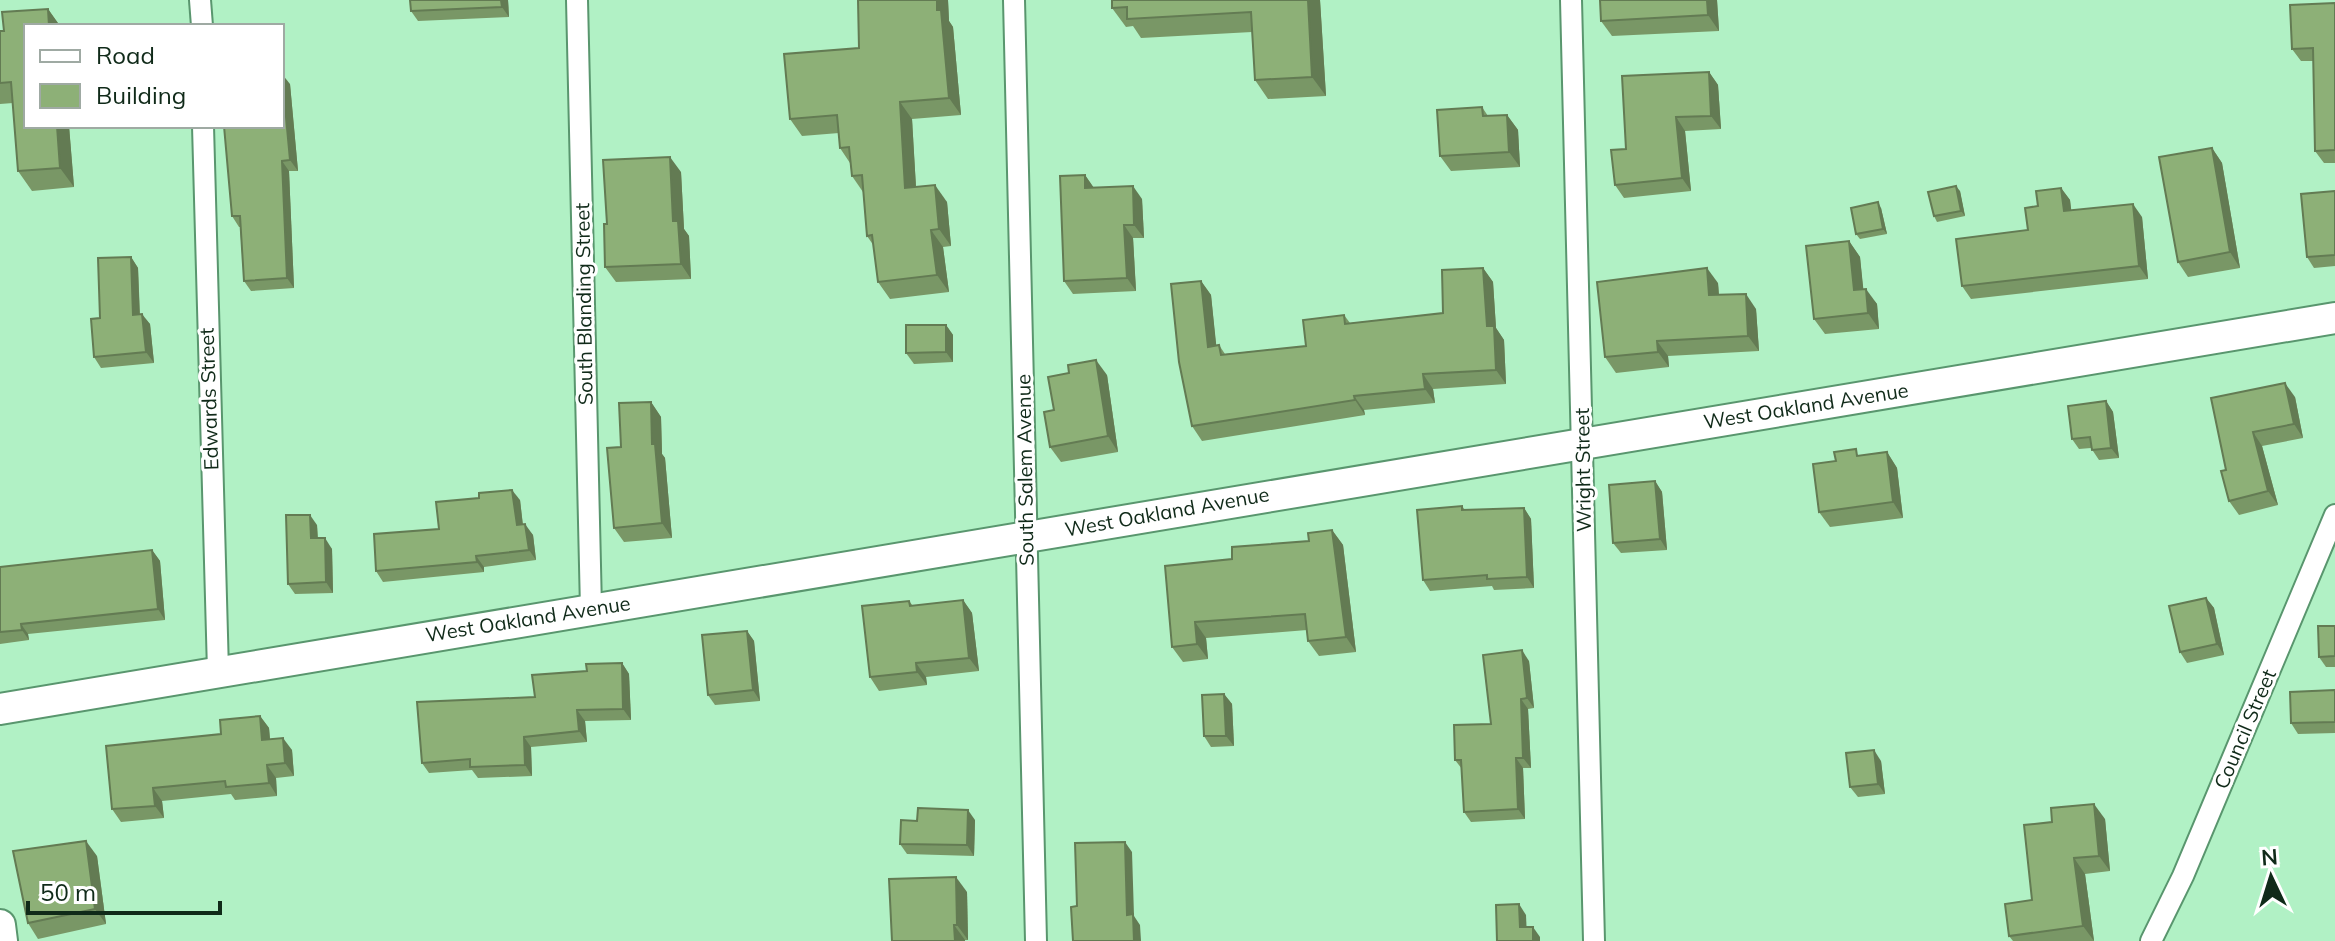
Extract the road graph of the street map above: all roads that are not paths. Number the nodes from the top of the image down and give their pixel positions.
1 (200, 0) edge
2 (577, 0) edge
3 (1014, 0) edge
4 (1571, 0) edge
5 (202, 24) edge
6 (203, 128) edge
7 (2335, 318) edge
8 (1582, 441) junction
9 (2335, 515) edge
10 (1027, 536) junction
11 (591, 609) junction
12 (218, 671) junction
13 (0, 709) edge
14 (0, 925) edge
15 (2, 941) edge
16 (1036, 941) edge
17 (1594, 941) edge
18 (2151, 941) edge

1 - 5 street
2 - 11 street, South Blanding Street
3 - 10 street, South Salem Avenue
4 - 8 street, Wright Street
6 - 12 street, Edwards Street
7 - 8 street, West Oakland Avenue
8 - 10 street, West Oakland Avenue
8 - 17 street, Wright Street
9 - 18 street, Council Street
10 - 11 street, West Oakland Avenue
10 - 16 street, South Salem Avenue
11 - 12 street, West Oakland Avenue
12 - 13 street, West Oakland Avenue
14 - 15 street

